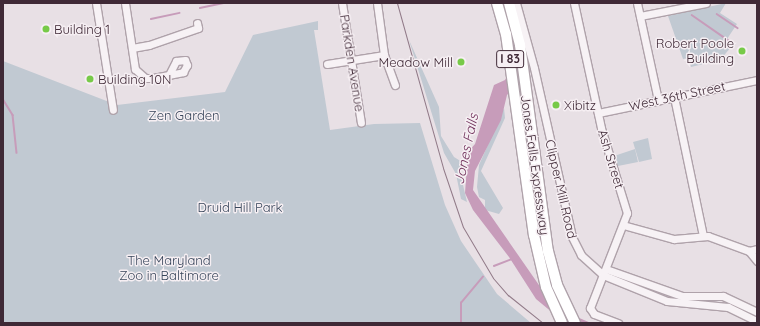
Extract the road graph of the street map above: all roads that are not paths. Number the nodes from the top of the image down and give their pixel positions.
1 (96, 3) edge
2 (125, 3) edge
3 (342, 3) edge
4 (377, 3) edge
5 (497, 3) edge
6 (509, 3) edge
7 (516, 3) edge
8 (574, 3) edge
9 (637, 3) edge
10 (706, 3) edge
11 (640, 16) junction
12 (198, 23) dead end
13 (132, 48) junction
14 (384, 55) junction
15 (352, 60) junction
16 (327, 64) dead end
17 (169, 74) dead end
18 (757, 80) edge
19 (395, 84) dead end
20 (674, 97) junction
21 (658, 100) junction
22 (113, 110) dead end
23 (598, 113) junction
24 (361, 123) dead end
25 (623, 224) junction
26 (703, 236) junction
27 (757, 249) edge
28 (749, 251) junction
29 (757, 261) edge
30 (604, 272) junction
31 (757, 312) edge
32 (757, 322) edge
33 (562, 323) edge
34 (575, 323) edge
35 (618, 323) edge

1 - 22 street
2 - 13 street
3 - 15 street, Parkden Avenue
4 - 14 street
5 - 33 highway, Jones Falls Expressway / I 83
6 - 34 highway, Jones Falls Expressway / I 83
7 - 30 street, Clipper Mill Road
8 - 23 street, Ash Street
9 - 11 street
10 - 11 street
11 - 21 street
12 - 13 street
13 - 17 street
14 - 15 street
14 - 19 street
15 - 16 street
15 - 24 street, Parkden Avenue
18 - 20 street, West 36th Street
20 - 21 street, West 36th Street
20 - 26 street
21 - 23 street, West 36th Street
23 - 25 street, Ash Street
25 - 26 street
25 - 30 street, Ash Street
26 - 28 street
27 - 28 street
28 - 29 street
30 - 31 street
30 - 32 street, Clipper Mill Road
30 - 35 street, Ash Street

